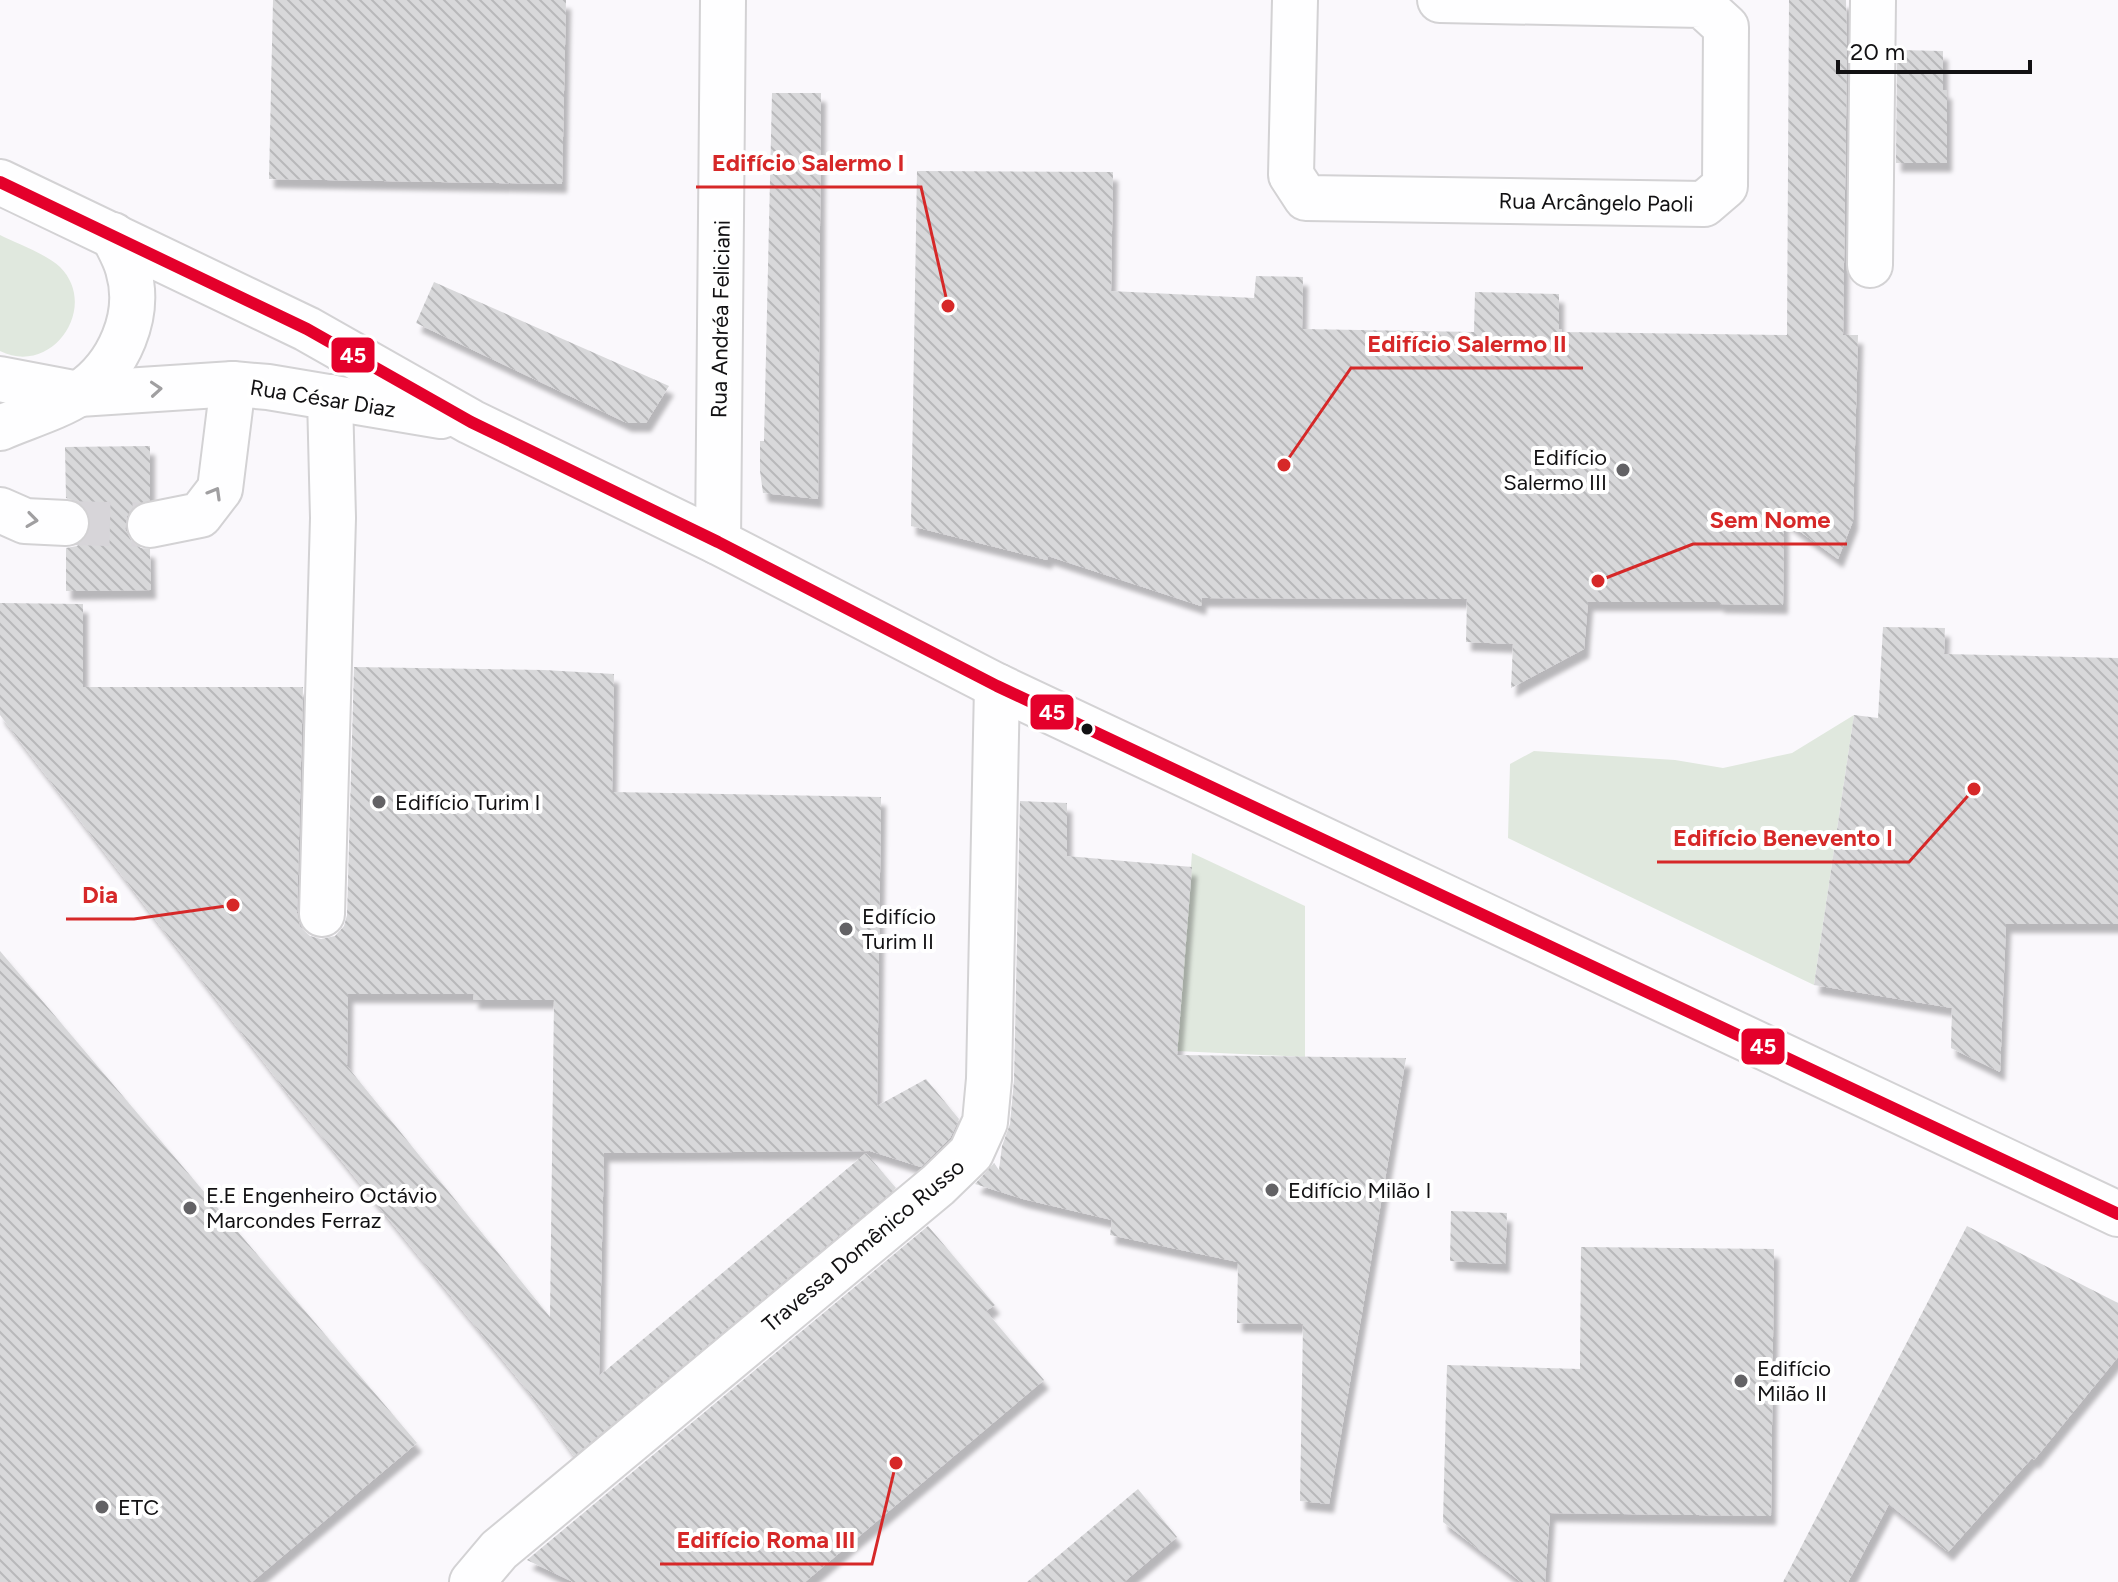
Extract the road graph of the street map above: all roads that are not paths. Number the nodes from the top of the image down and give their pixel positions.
1 (723, 0) edge
2 (1295, 0) edge
3 (1440, 0) edge
4 (1873, 0) edge
5 (0, 182) edge
6 (113, 235) junction
7 (1870, 265) dead end
8 (0, 379) edge
9 (233, 384) junction
10 (79, 394) junction
11 (330, 397) junction
12 (471, 422) junction
13 (0, 428) edge
14 (0, 510) edge
15 (66, 523) tunnel mouth
16 (150, 525) tunnel mouth
17 (718, 542) junction
18 (997, 686) junction
19 (322, 914) dead end
20 (2118, 1214) edge
21 (472, 1582) edge

1 - 17 street, Rua Andréa Feliciani
2 - 3 street, Rua Arcângelo Paoli
4 - 7 street
5 - 6 street, Rua César Diaz
6 - 10 street
6 - 12 street, Rua César Diaz
8 - 10 street
10 -> 9 street, Rua César Diaz
9 - 11 street, Rua César Diaz
16 -> 9 street
10 - 13 street
11 - 12 street, Rua César Diaz
11 - 19 street
12 - 17 street, Rua César Diaz
14 -> 15 street
17 - 18 street, Rua César Diaz
18 - 20 street, Rua César Diaz
18 - 21 street, Travessa Domênico Russo

